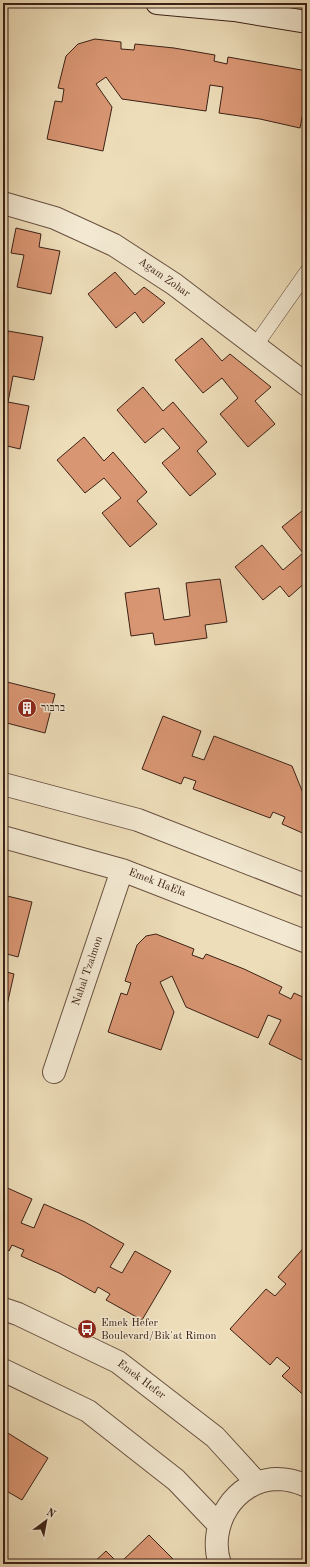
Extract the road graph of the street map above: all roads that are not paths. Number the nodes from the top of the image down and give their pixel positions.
1 (157, 3) edge
2 (307, 22) edge
3 (3, 203) edge
4 (307, 272) edge
5 (255, 346) junction
6 (307, 385) edge
7 (3, 784) edge
8 (3, 837) edge
9 (122, 870) junction
10 (307, 886) edge
11 (307, 942) edge
12 (54, 1072) dead end
13 (3, 1310) edge
14 (3, 1370) edge
15 (257, 1483) junction
16 (307, 1486) edge
17 (219, 1525) junction
18 (220, 1564) edge

1 - 2 street
3 - 5 street, Agam Zohar
4 - 5 lane
5 - 6 street, Agam Zohar
7 - 10 street
8 - 9 street, Emek HaEla
9 - 11 street, Emek HaEla
9 - 12 street, Nahal Tzalmon
13 - 15 street, Emek Hefer
14 - 17 street
15 - 16 street
15 - 17 street
17 - 18 street

